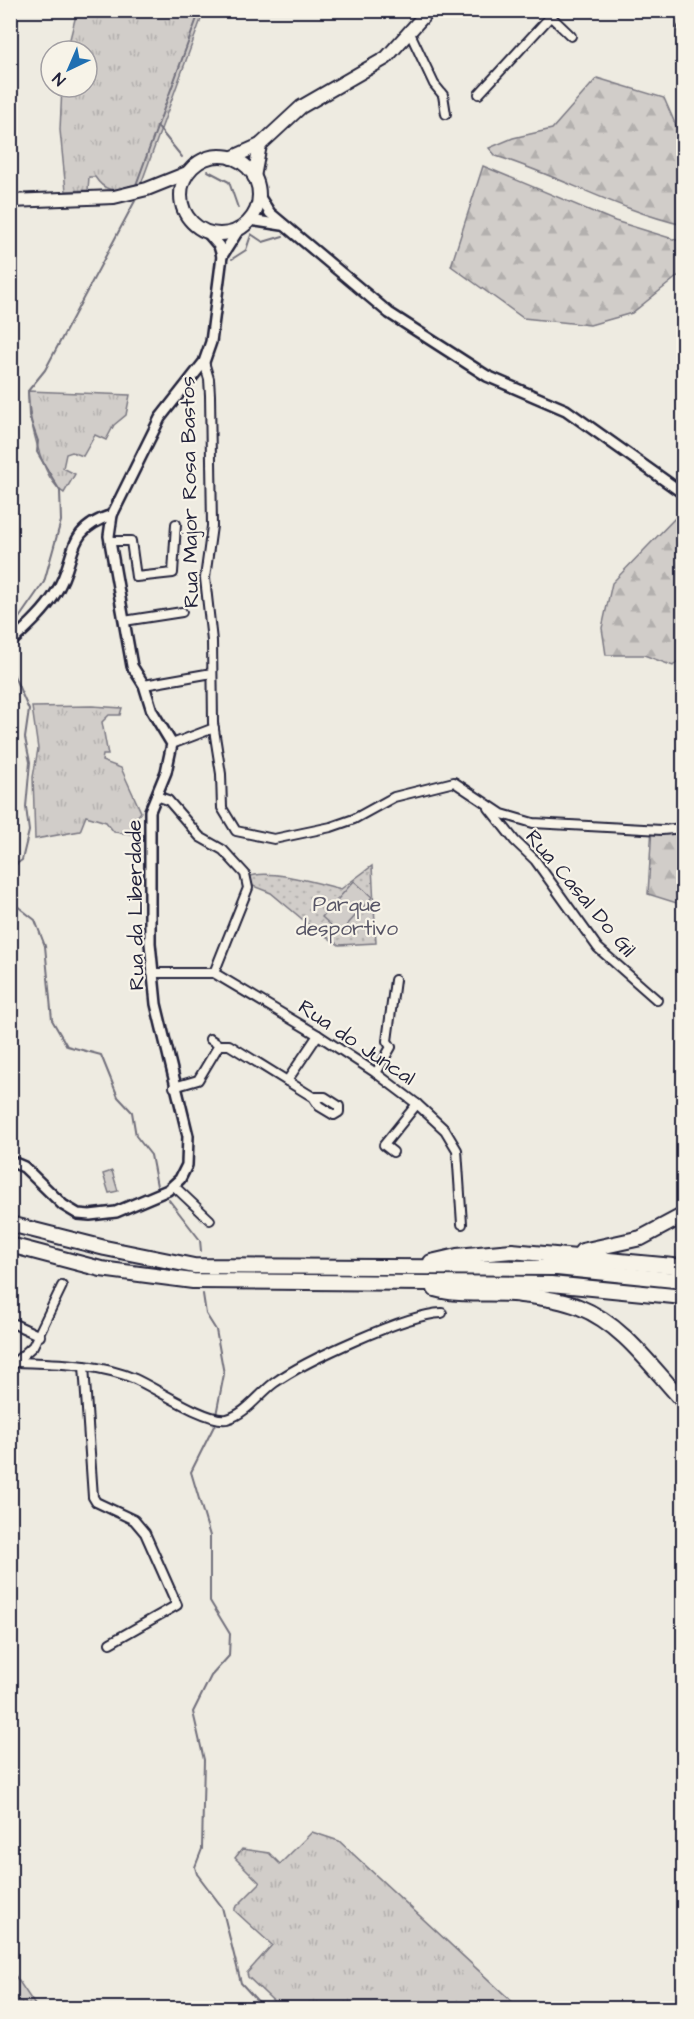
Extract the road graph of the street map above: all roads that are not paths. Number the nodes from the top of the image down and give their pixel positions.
1 (429, 10) edge
2 (547, 14) edge
3 (410, 33) junction
4 (571, 36) dead end
5 (479, 94) dead end
6 (446, 114) dead end
7 (260, 145) junction
8 (231, 158) junction
9 (187, 173) junction
10 (254, 177) junction
11 (147, 189) junction
12 (259, 196) junction
13 (10, 201) edge
14 (183, 210) junction
15 (250, 220) junction
16 (284, 225) junction
17 (239, 229) junction
18 (207, 232) junction
19 (222, 256) junction
20 (204, 362) junction
21 (684, 494) edge
22 (112, 515) junction
23 (176, 524) dead end
24 (110, 541) junction
25 (182, 612) dead end
26 (124, 621) junction
27 (10, 642) edge
28 (212, 673) junction
29 (144, 685) junction
30 (214, 728) junction
31 (172, 744) junction
32 (156, 796) junction
33 (485, 802) junction
34 (684, 828) edge
35 (152, 973) junction
36 (214, 973) junction
37 (395, 980) dead end
38 (657, 1000) dead end
39 (318, 1035) junction
40 (210, 1038) dead end
41 (219, 1045) junction
42 (376, 1073) junction
43 (287, 1081) junction
44 (174, 1087) junction
45 (313, 1097) dead end
46 (417, 1104) junction
47 (393, 1152) dead end
48 (10, 1161) edge
49 (174, 1186) junction
50 (684, 1215) edge
51 (210, 1220) dead end
52 (10, 1224) edge
53 (462, 1224) dead end
54 (10, 1245) edge
55 (559, 1254) junction
56 (408, 1267) junction
57 (684, 1267) edge
58 (684, 1281) edge
59 (419, 1284) junction
60 (62, 1286) dead end
61 (684, 1297) edge
62 (442, 1313) dead end
63 (10, 1322) edge
64 (40, 1336) junction
65 (19, 1362) junction
66 (84, 1365) junction
67 (10, 1367) edge
68 (684, 1402) edge
69 (110, 1643) dead end

1 - 3 main road
2 - 4 street
2 - 5 street
3 - 6 street
3 - 7 main road
7 - 8 main road
7 - 10 main road
8 - 9 main road
8 - 10 main road
9 - 11 main road
9 - 14 main road
10 - 12 main road
11 - 13 main road
11 - 14 main road
12 - 15 main road
12 - 16 street
14 - 18 main road
15 - 16 street
15 - 17 main road
16 - 21 street
17 - 18 main road
17 - 19 street
18 - 19 street
19 - 20 street
20 - 22 street
20 - 28 street, Rua Major Rosa Bastos
22 - 24 street
22 - 27 street
23 - 24 street
24 - 26 street
25 - 26 street
26 - 29 street
28 - 29 street
28 - 30 street, Rua Major Rosa Bastos
29 - 31 street
30 - 31 street
30 - 33 street, Rua Major Rosa Bastos
31 - 32 street, Rua da Liberdade
32 - 35 street, Rua da Liberdade
32 - 36 street
33 - 34 street, Rua Major Rosa Bastos
33 - 38 street, Rua Casal Do Gil
35 - 36 street
35 - 44 street, Rua da Liberdade
36 - 39 street, Rua do Juncal
37 - 42 street
39 - 42 street, Rua do Juncal
39 - 43 street
40 - 41 street
41 - 43 street
41 - 44 street
42 - 46 street, Rua do Juncal
43 - 45 street
44 - 49 street, Rua da Liberdade
46 - 47 street
46 - 53 street, Rua do Juncal
48 - 49 street
49 - 51 street
50 - 55 highway
52 - 56 highway
54 - 59 highway
55 - 56 highway
55 - 57 highway
56 - 58 highway
59 - 61 highway
59 - 68 highway
60 - 64 street
62 - 66 street
63 - 64 street
64 - 65 street
65 - 66 street
65 - 67 street
66 - 69 street

